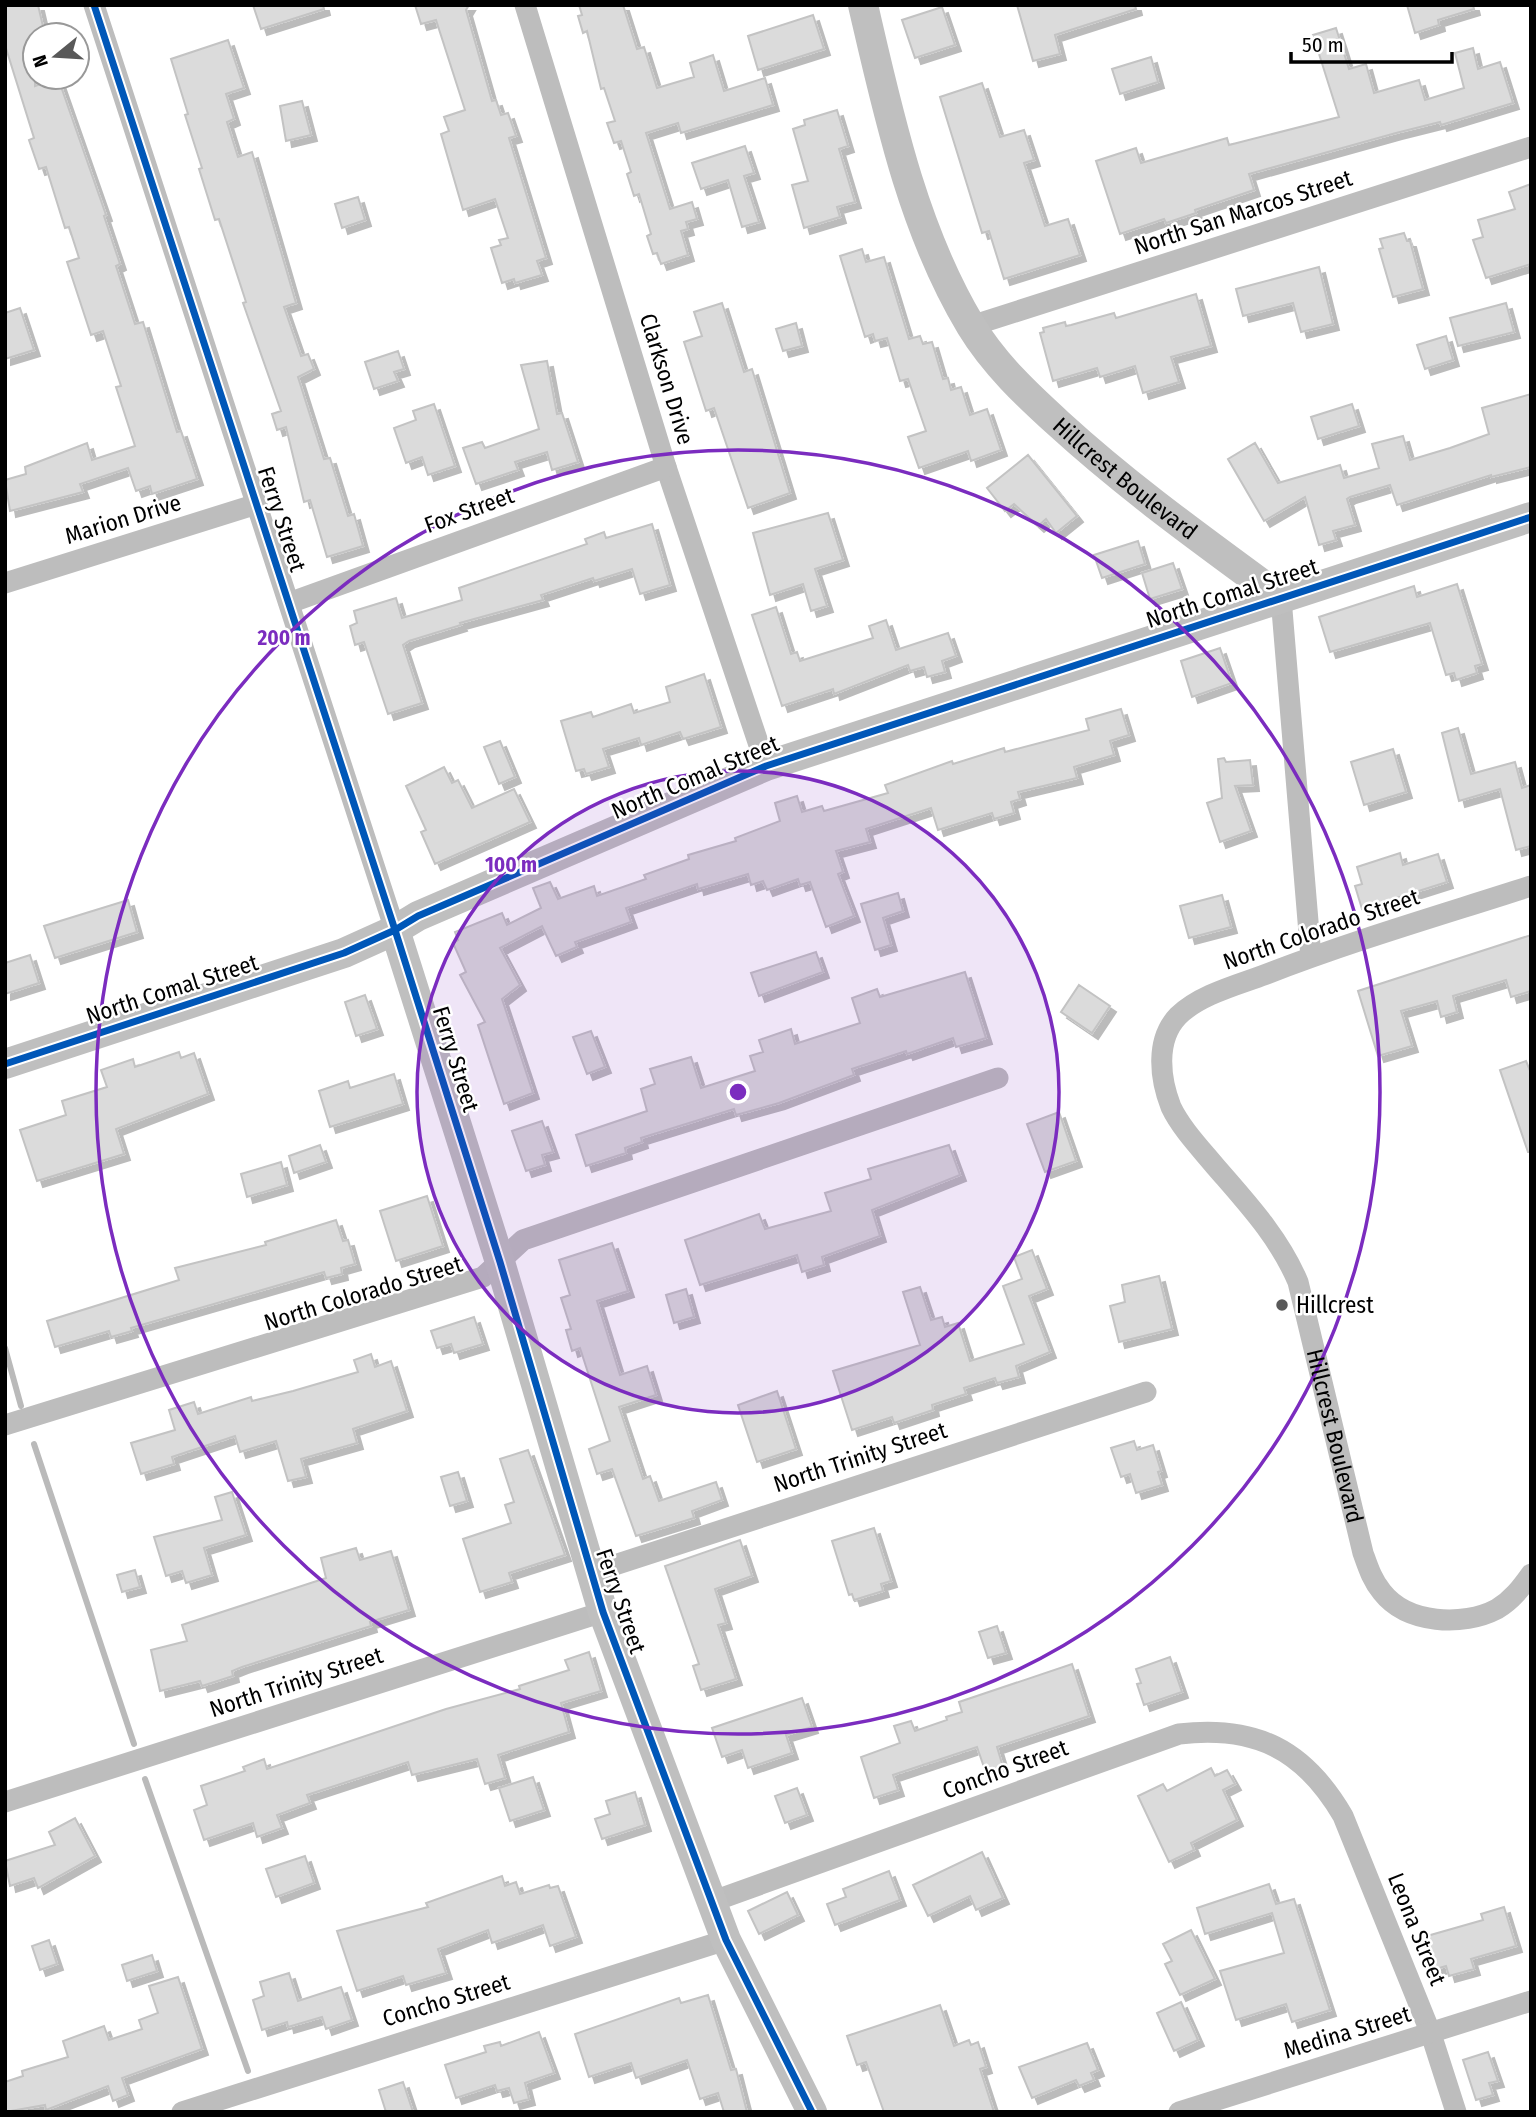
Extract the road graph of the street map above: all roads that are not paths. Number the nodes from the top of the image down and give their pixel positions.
1 (94, 5) edge
2 (525, 5) edge
3 (863, 5) edge
4 (1531, 148) edge
5 (971, 326) junction
6 (666, 467) junction
7 (257, 504) junction
8 (1531, 517) edge
9 (5, 583) edge
10 (1281, 597) junction
11 (289, 603) junction
12 (766, 766) junction
13 (1531, 886) edge
14 (395, 930) junction
15 (1311, 957) junction
16 (1161, 1060) joint
17 (5, 1064) edge
18 (998, 1078) dead end
19 (500, 1262) junction
20 (1146, 1392) dead end
21 (5, 1425) edge
22 (590, 1573) junction
23 (1531, 1574) edge
24 (603, 1612) junction
25 (1314, 1774) joint
26 (5, 1802) edge
27 (711, 1902) junction
28 (726, 1940) junction
29 (1531, 2001) edge
30 (1431, 2034) junction
31 (182, 2112) edge
32 (812, 2112) edge
33 (1179, 2112) edge
34 (1456, 2112) edge

1 - 7 street, Ferry Street
2 - 6 street, Clarkson Drive
3 - 5 street, Hillcrest Boulevard
4 - 5 street, North San Marcos Street
5 - 10 street, Hillcrest Boulevard
6 - 11 street, Fox Street
6 - 12 street, Clarkson Drive
7 - 9 street, Marion Drive
7 - 11 street, Ferry Street
8 - 10 street, North Comal Street
10 - 12 street, North Comal Street
10 - 15 street
11 - 14 street, Ferry Street
12 - 14 street, North Comal Street
13 - 15 street, North Colorado Street
14 - 17 street, North Comal Street
14 - 19 street, Ferry Street
15 - 16 street, North Colorado Street
16 - 23 street, Hillcrest Boulevard
18 - 19 street, North Colorado Street
19 - 21 street, North Colorado Street
19 - 22 street, Ferry Street
20 - 22 street, North Trinity Street
22 - 24 street, Ferry Street
24 - 26 street, North Trinity Street
24 - 27 street, Ferry Street
25 - 27 street, Concho Street
25 - 30 street, Leona Street
27 - 28 street, Ferry Street
28 - 31 street, Concho Street
28 - 32 street, Ferry Street
29 - 30 street, Medina Street
30 - 33 street, Medina Street
30 - 34 street, Leona Street

